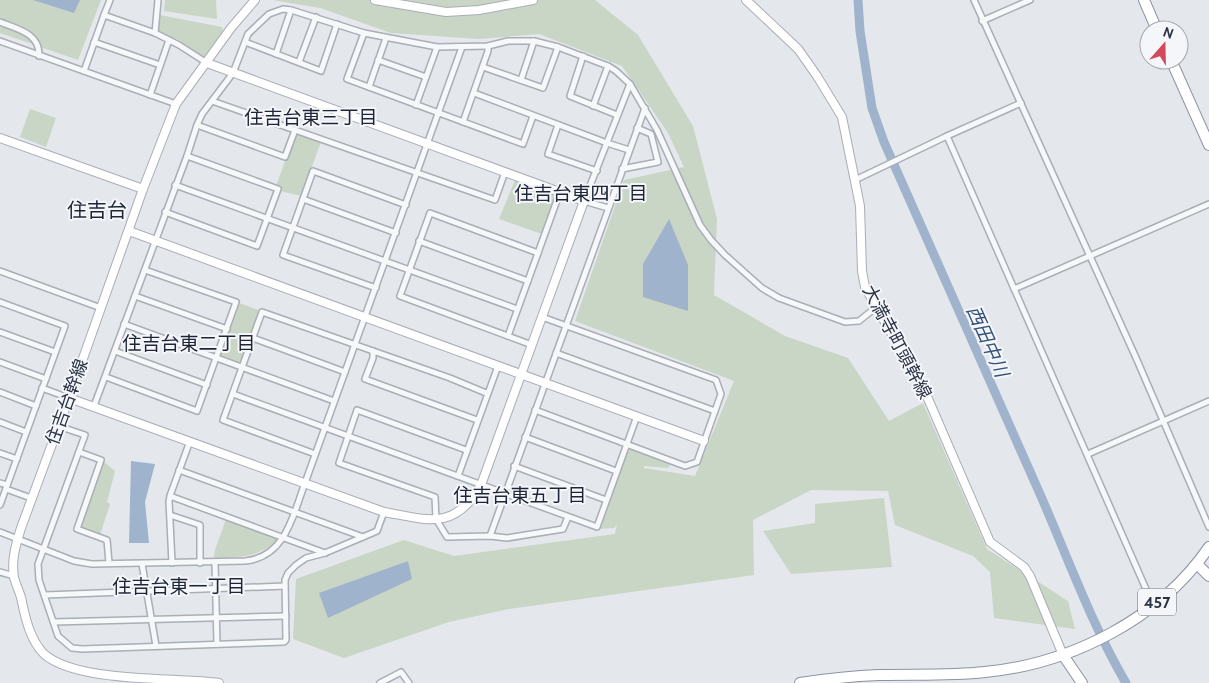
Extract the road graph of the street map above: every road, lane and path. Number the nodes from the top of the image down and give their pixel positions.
1 (110, 0) edge
2 (157, 0) edge
3 (255, 0) edge
4 (375, 0) edge
5 (533, 0) edge
6 (746, 0) edge
7 (974, 0) edge
8 (1030, 0) edge
9 (1144, 0) edge
10 (291, 10) junction
11 (104, 15) junction
12 (316, 17) junction
13 (1153, 20) edge
14 (982, 21) junction
15 (0, 22) edge
16 (338, 24) junction
17 (155, 33) junction
18 (364, 33) junction
19 (386, 38) junction
20 (169, 40) junction
21 (0, 41) edge
22 (534, 41) junction
23 (94, 42) junction
24 (246, 42) junction
25 (488, 46) junction
26 (437, 47) junction
27 (462, 47) junction
28 (558, 47) junction
29 (276, 54) junction
30 (38, 56) junction
31 (583, 56) junction
32 (378, 60) junction
33 (298, 62) junction
34 (207, 63) junction
35 (160, 65) junction
36 (608, 66) junction
37 (483, 67) junction
38 (1176, 70) edge
39 (84, 71) junction
40 (233, 73) junction
41 (426, 77) junction
42 (521, 80) junction
43 (630, 84) junction
44 (369, 87) junction
45 (474, 93) junction
46 (150, 95) junction
47 (212, 101) junction
48 (1021, 103) junction
49 (176, 104) junction
50 (416, 105) junction
51 (594, 106) junction
52 (645, 108) junction
53 (439, 114) junction
54 (617, 115) junction
55 (533, 116) junction
56 (463, 122) junction
57 (197, 125) junction
58 (558, 125) junction
59 (637, 128) junction
60 (295, 130) junction
61 (947, 136) junction
62 (0, 138) edge
63 (607, 143) junction
64 (1209, 144) edge
65 (428, 145) junction
66 (629, 150) junction
67 (187, 156) junction
68 (622, 169) junction
69 (596, 171) junction
70 (505, 172) junction
71 (417, 174) junction
72 (855, 180) junction
73 (175, 185) junction
74 (143, 189) junction
75 (560, 192) junction
76 (303, 199) junction
77 (584, 201) junction
78 (406, 204) junction
79 (1209, 204) edge
80 (608, 208) junction
81 (165, 212) junction
82 (268, 218) junction
83 (293, 227) junction
84 (129, 232) junction
85 (396, 233) junction
86 (155, 241) junction
87 (419, 241) junction
88 (538, 253) junction
89 (1089, 256) junction
90 (386, 260) junction
91 (409, 269) junction
92 (145, 270) junction
93 (0, 271) edge
94 (528, 281) junction
95 (376, 288) junction
96 (1014, 289) junction
97 (135, 296) junction
98 (0, 302) edge
99 (101, 308) junction
100 (875, 308) junction
101 (517, 309) junction
102 (365, 317) junction
103 (542, 317) junction
104 (124, 324) junction
105 (566, 326) junction
106 (227, 329) junction
107 (0, 332) edge
108 (508, 336) junction
109 (253, 338) junction
110 (355, 345) junction
111 (532, 345) junction
112 (115, 351) junction
113 (373, 351) junction
114 (55, 352) junction
115 (556, 354) junction
116 (216, 358) junction
117 (0, 362) edge
118 (498, 366) junction
119 (242, 367) junction
120 (345, 372) junction
121 (521, 375) junction
122 (106, 377) junction
123 (46, 379) junction
124 (545, 383) junction
125 (207, 385) junction
126 (42, 388) junction
127 (0, 392) edge
128 (486, 393) junction
129 (233, 394) junction
130 (69, 398) junction
131 (334, 401) junction
132 (1209, 402) edge
133 (36, 406) junction
134 (94, 406) junction
135 (535, 410) junction
136 (715, 411) junction
137 (637, 416) junction
138 (477, 420) junction
139 (1163, 421) junction
140 (0, 422) edge
141 (58, 426) junction
142 (325, 428) junction
143 (26, 432) junction
144 (348, 436) junction
145 (525, 438) junction
146 (190, 441) junction
147 (704, 441) junction
148 (627, 444) junction
149 (466, 450) junction
150 (79, 452) junction
151 (0, 453) edge
152 (315, 454) junction
153 (1088, 454) junction
154 (17, 459) junction
155 (514, 466) junction
156 (180, 470) junction
157 (616, 471) junction
158 (458, 476) junction
159 (0, 483) edge
160 (305, 483) junction
161 (481, 485) junction
162 (6, 487) junction
163 (504, 494) junction
164 (170, 496) junction
165 (31, 498) junction
166 (606, 500) junction
167 (0, 505) edge
168 (294, 512) junction
169 (384, 512) junction
170 (170, 515) junction
171 (568, 517) junction
172 (436, 519) junction
173 (1209, 527) edge
174 (0, 532) edge
175 (490, 536) junction
176 (363, 537) junction
177 (284, 538) junction
178 (17, 539) junction
179 (1209, 547) edge
180 (43, 548) junction
181 (325, 554) junction
182 (109, 563) junction
183 (172, 563) junction
184 (200, 563) junction
185 (215, 563) junction
186 (142, 564) junction
187 (1197, 564) junction
188 (0, 572) edge
189 (14, 576) junction
190 (1209, 576) edge
191 (285, 586) junction
192 (216, 589) junction
193 (147, 592) junction
194 (45, 596) junction
195 (1153, 605) junction
196 (286, 616) junction
197 (217, 617) junction
198 (152, 620) junction
199 (54, 622) junction
200 (218, 644) junction
201 (156, 646) junction
202 (1063, 655) junction
203 (939, 679) edge
204 (219, 683) edge
205 (380, 683) edge
206 (409, 683) edge
207 (800, 683) edge
208 (1082, 683) edge

1 - 11 street
2 - 17 street
3 - 34 street, 住吉台幹線
4 - 5 street
6 - 72 street, 大満寺町頭幹線
7 - 14 street
8 - 14 street
9 - 13 highway
10 - 12 street
10 - 24 street
10 - 29 street
11 - 17 street
11 - 23 street
12 - 16 street
12 - 33 street
14 - 48 street
15 - 30 street
16 - 18 street
16 - 33 street
17 - 20 street
18 - 19 street
18 - 44 street
19 - 26 street
19 - 32 street
20 - 34 street
20 - 35 street
21 - 30 street
22 - 25 street
22 - 28 street
22 - 42 street
23 - 35 street
23 - 39 street
24 - 29 street
24 - 40 street
25 - 27 street
25 - 37 street
26 - 27 street
26 - 41 street
27 - 53 street
28 - 31 street
28 - 42 street
29 - 33 street
30 - 39 street
31 - 36 street
31 - 51 street
32 - 41 street
32 - 44 street
34 - 40 street
34 - 49 street, 住吉台幹線
35 - 46 street
36 - 43 street
36 - 51 street
37 - 42 street
37 - 45 street
38 - 64 highway
39 - 46 street
40 - 47 street
40 - 65 street
41 - 50 street
43 - 52 street
43 - 54 street
44 - 50 street
45 - 55 street
45 - 56 street
46 - 49 street
47 - 57 street
47 - 60 street
48 - 61 street
48 - 89 street
49 - 74 street, 住吉台幹線
50 - 53 street
51 - 54 street
52 - 59 street
52 - 100 street
53 - 56 street
53 - 65 street
54 - 63 street
55 - 56 street
55 - 58 street
57 - 60 street
57 - 67 street
58 - 63 street
58 - 69 street
59 - 66 street
59 - 68 street
60 - 71 street
61 - 72 street
61 - 96 street
62 - 74 street
63 - 66 street
63 - 69 street
65 - 70 street
65 - 71 street
66 - 68 street
67 - 73 street
67 - 82 street
68 - 80 street
69 - 77 street
70 - 71 street
70 - 75 street
71 - 78 street
72 - 100 street, 大満寺町頭幹線
73 - 81 street
73 - 82 street
74 - 84 street, 住吉台幹線
75 - 77 street
75 - 88 street
76 - 78 street
76 - 83 street
76 - 85 street
77 - 80 street
77 - 103 street
78 - 85 street
79 - 89 street
80 - 105 street
81 - 82 street
81 - 86 street
82 - 83 street
83 - 90 street
83 - 95 street
84 - 86 street
84 - 99 street, 住吉台幹線
85 - 90 street
86 - 92 street
86 - 102 street
87 - 88 street
87 - 91 street
87 - 94 street
88 - 94 street
89 - 96 street
89 - 139 street
90 - 91 street
90 - 95 street
91 - 101 street
91 - 108 street
92 - 97 street
92 - 106 street
93 - 99 street
94 - 101 street
95 - 102 street
96 - 153 street
97 - 104 street
97 - 106 street
98 - 114 street
99 - 130 street, 住吉台幹線
100 - 202 street, 大満寺町頭幹線
101 - 108 street
102 - 110 street
102 - 118 street
103 - 105 street
103 - 111 street
104 - 112 street
104 - 116 street
105 - 115 street
105 - 136 street
106 - 116 street
107 - 114 street
108 - 111 street
109 - 110 street
109 - 119 street
109 - 120 street
110 - 113 street
110 - 120 street
111 - 121 street
112 - 122 street
112 - 125 street
113 - 128 street
113 - 138 street
114 - 123 street
115 - 124 street
115 - 136 street
116 - 119 street
116 - 125 street
117 - 123 street
118 - 121 street
118 - 128 street
119 - 129 street
119 - 131 street
120 - 131 street
121 - 124 street
121 - 161 street
122 - 125 street
122 - 134 street
123 - 126 street
124 - 135 street
124 - 137 street
126 - 130 street
126 - 133 street
127 - 133 street
128 - 138 street
129 - 142 street
129 - 152 street
130 - 134 street
130 - 141 street, 住吉台幹線
131 - 142 street
132 - 139 street
133 - 143 street
134 - 146 street
135 - 145 street
135 - 148 street
136 - 147 street
137 - 147 street
137 - 148 street
138 - 149 street
139 - 153 street
139 - 173 street
140 - 143 street
141 - 150 street
141 - 165 street, 住吉台幹線
142 - 144 street
142 - 152 street
143 - 154 street
144 - 149 street
144 - 158 street
144 - 172 street
145 - 155 street
145 - 157 street
146 - 156 street
146 - 160 street
147 - 148 street
148 - 157 street
149 - 158 street
150 - 180 street
150 - 182 street
151 - 154 street
152 - 160 street
153 - 195 street
154 - 162 street
155 - 163 street
155 - 166 street
156 - 164 street
156 - 168 street
157 - 166 street
158 - 161 street
159 - 162 street
160 - 168 street
160 - 169 street
161 - 163 street
161 - 172 street
162 - 165 street
162 - 167 street
163 - 171 street
163 - 175 street
164 - 170 street
164 - 177 street
165 - 178 street, 住吉台幹線
166 - 171 street
168 - 176 street
168 - 177 street
169 - 172 street
169 - 176 street
170 - 183 street
170 - 184 street
171 - 175 street
172 - 175 street
174 - 178 street
176 - 181 street
177 - 181 street
177 - 185 street
178 - 180 street
178 - 189 street, 住吉台幹線
179 - 187 highway, 457
180 - 182 street
180 - 194 street
181 - 191 street
182 - 186 street
183 - 184 street
183 - 186 street
184 - 185 street
185 - 192 street
186 - 193 street
187 - 190 highway
187 - 195 highway, 457
188 - 189 street
189 - 204 street, 住吉台幹線
191 - 192 street
191 - 196 street
192 - 193 street
192 - 197 street
193 - 194 street
193 - 198 street
194 - 199 street
195 - 202 highway, 457
196 - 197 street
196 - 200 street
197 - 198 street
197 - 200 street
198 - 199 street
198 - 201 street
199 - 201 street
200 - 201 street
202 - 203 highway, 457
202 - 208 highway
203 - 207 highway, 457
205 - 206 street

